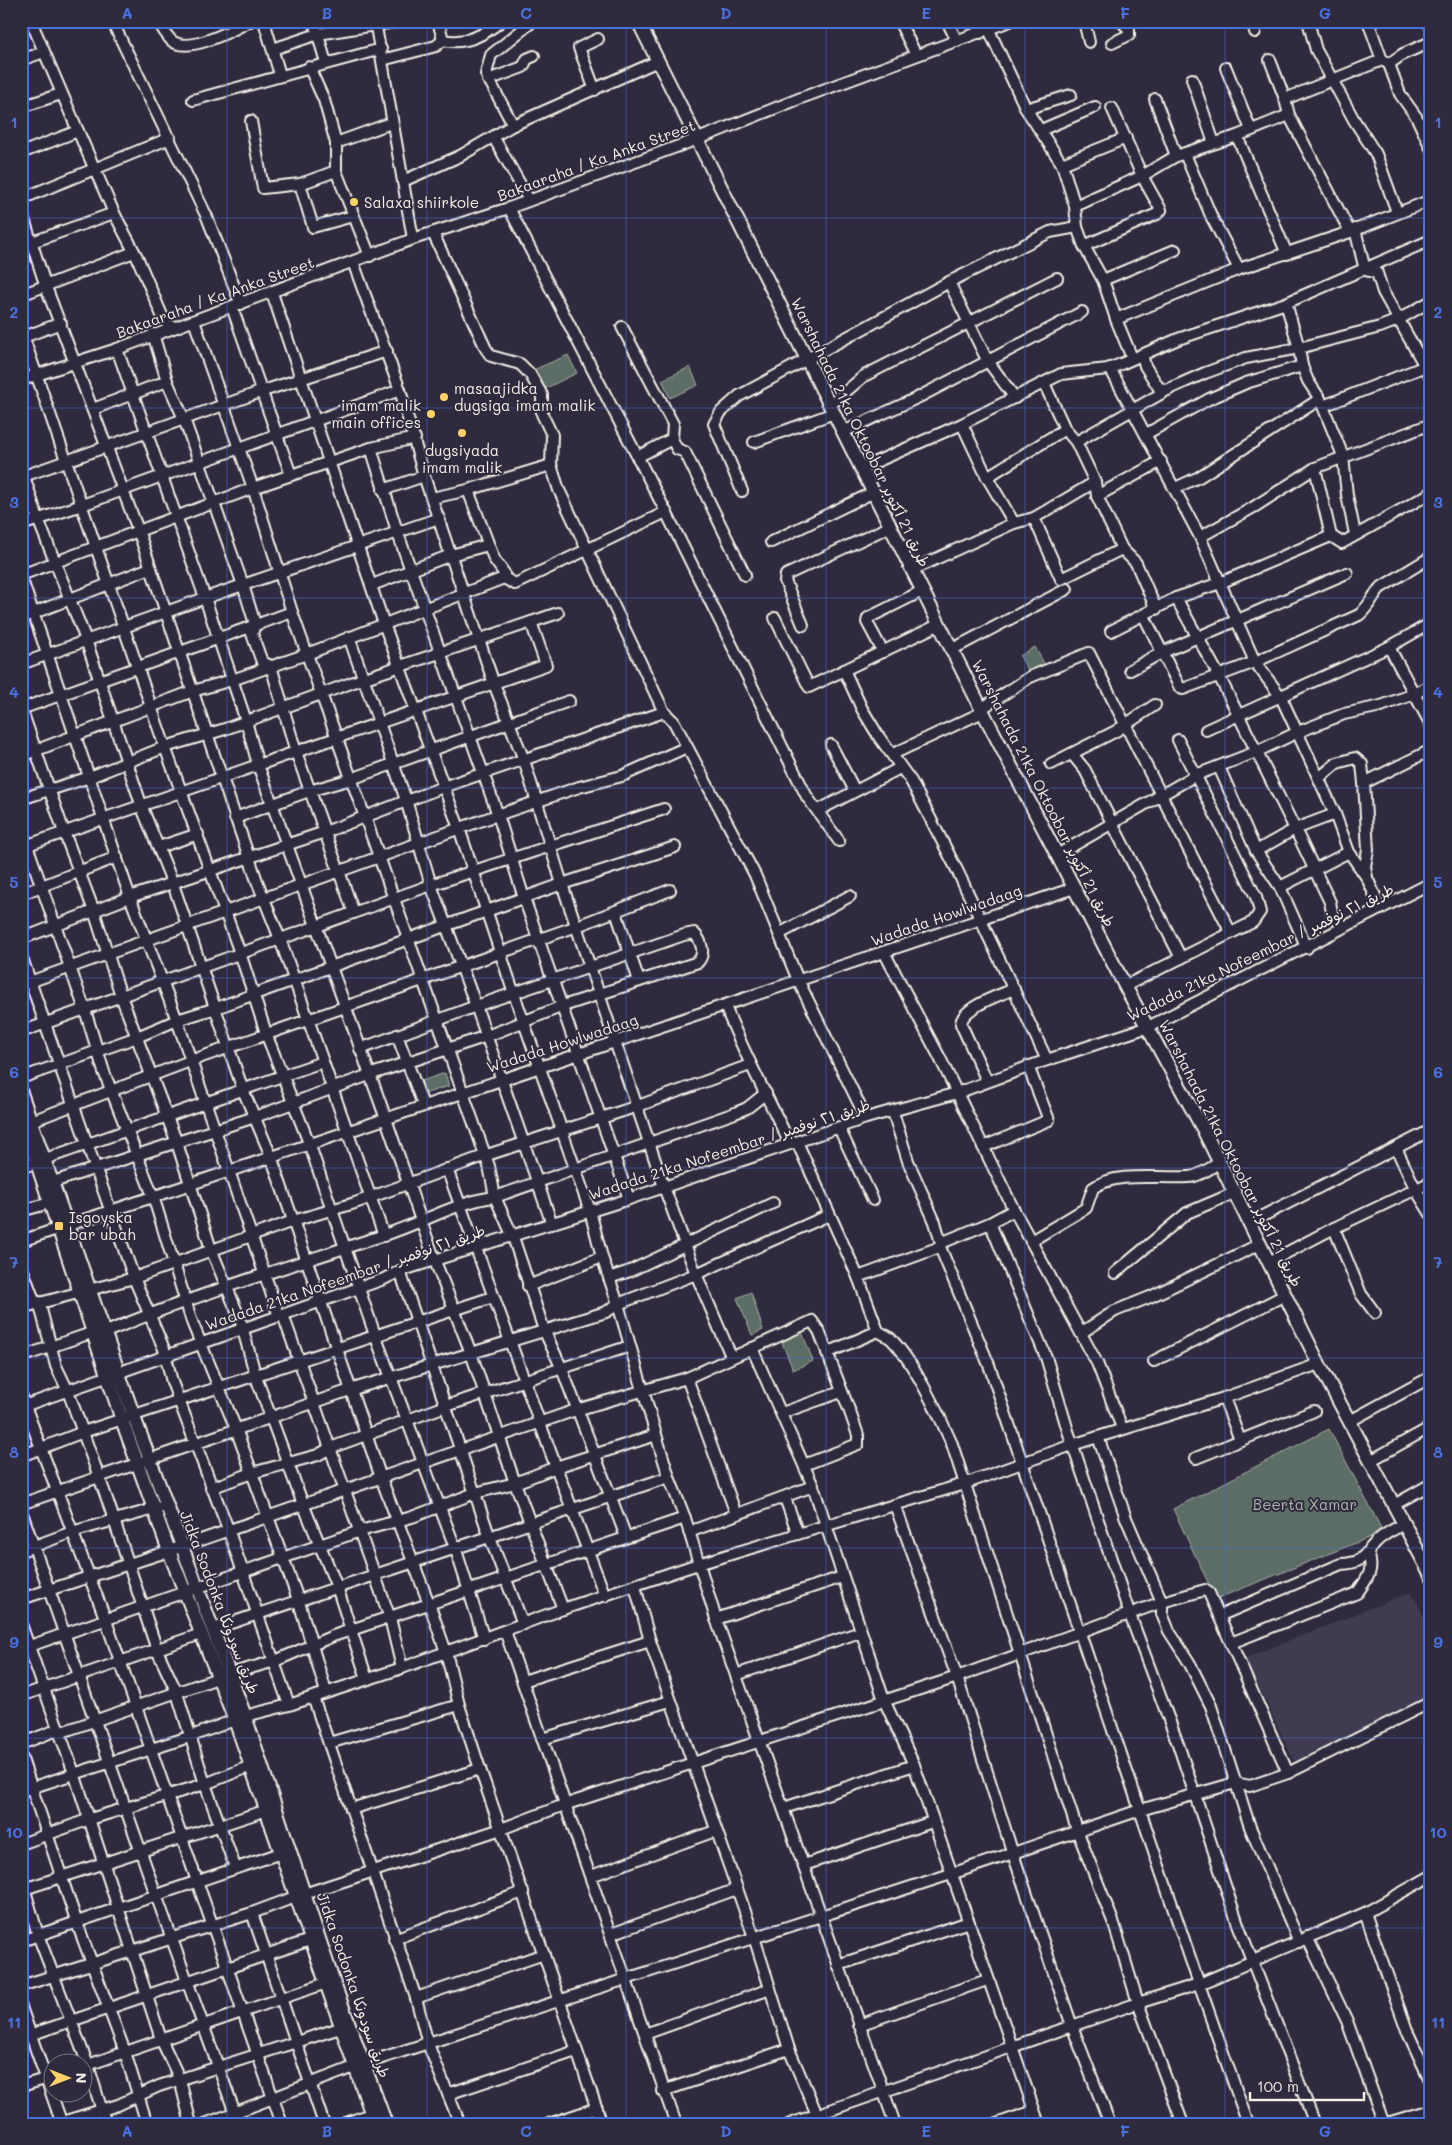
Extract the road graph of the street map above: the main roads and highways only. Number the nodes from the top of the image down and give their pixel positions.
1 (638, 21) edge
2 (21, 1093) edge
3 (25, 1122) edge
4 (41, 1161) junction
5 (63, 1225) junction
6 (128, 1419) junction
7 (1428, 1561) edge
8 (1431, 1575) edge
9 (191, 1591) junction
10 (224, 1676) junction
11 (240, 1718) junction
12 (300, 1896) junction
13 (329, 1982) junction
14 (359, 2066) junction
15 (373, 2119) edge
16 (386, 2124) edge

1 - 7 main road, Warshahada 21ka Oktoobar طريق 21 أكتوبر
2 - 3 main road, Jidka Sodonka طريق سودونكا
3 - 4 main road, Jidka Sodonka طريق سودونكا
4 - 5 main road, Jidka Sodonka طريق سودونكا
4 - 5 main road, Jidka Sodonka طريق سودونكا
5 - 6 main road, Jidka Sodonka طريق سودونكا
6 - 9 main road, Jidka Sodonka طريق سودونكا
6 - 9 main road, Jidka Sodonka طريق سودونكا
7 - 8 main road, Warshahada 21ka Oktoobar طريق 21 أكتوبر
9 - 10 main road, Jidka Sodonka طريق سودونكا
9 - 10 main road, Jidka Sodonka طريق سودونكا
10 - 11 main road, Jidka Sodonka طريق سودونكا
11 - 12 main road, Jidka Sodonka طريق سودونكا
11 - 12 main road, Jidka Sodonka طريق سودونكا
12 - 13 main road, Jidka Sodonka طريق سودونكا
12 - 13 main road, Jidka Sodonka طريق سودونكا
13 - 14 main road, Jidka Sodonka طريق سودونكا
13 - 14 main road, Jidka Sodonka طريق سودونكا
14 - 15 main road, Jidka Sodonka طريق سودونكا
14 - 16 main road, Jidka Sodonka طريق سودونكا

